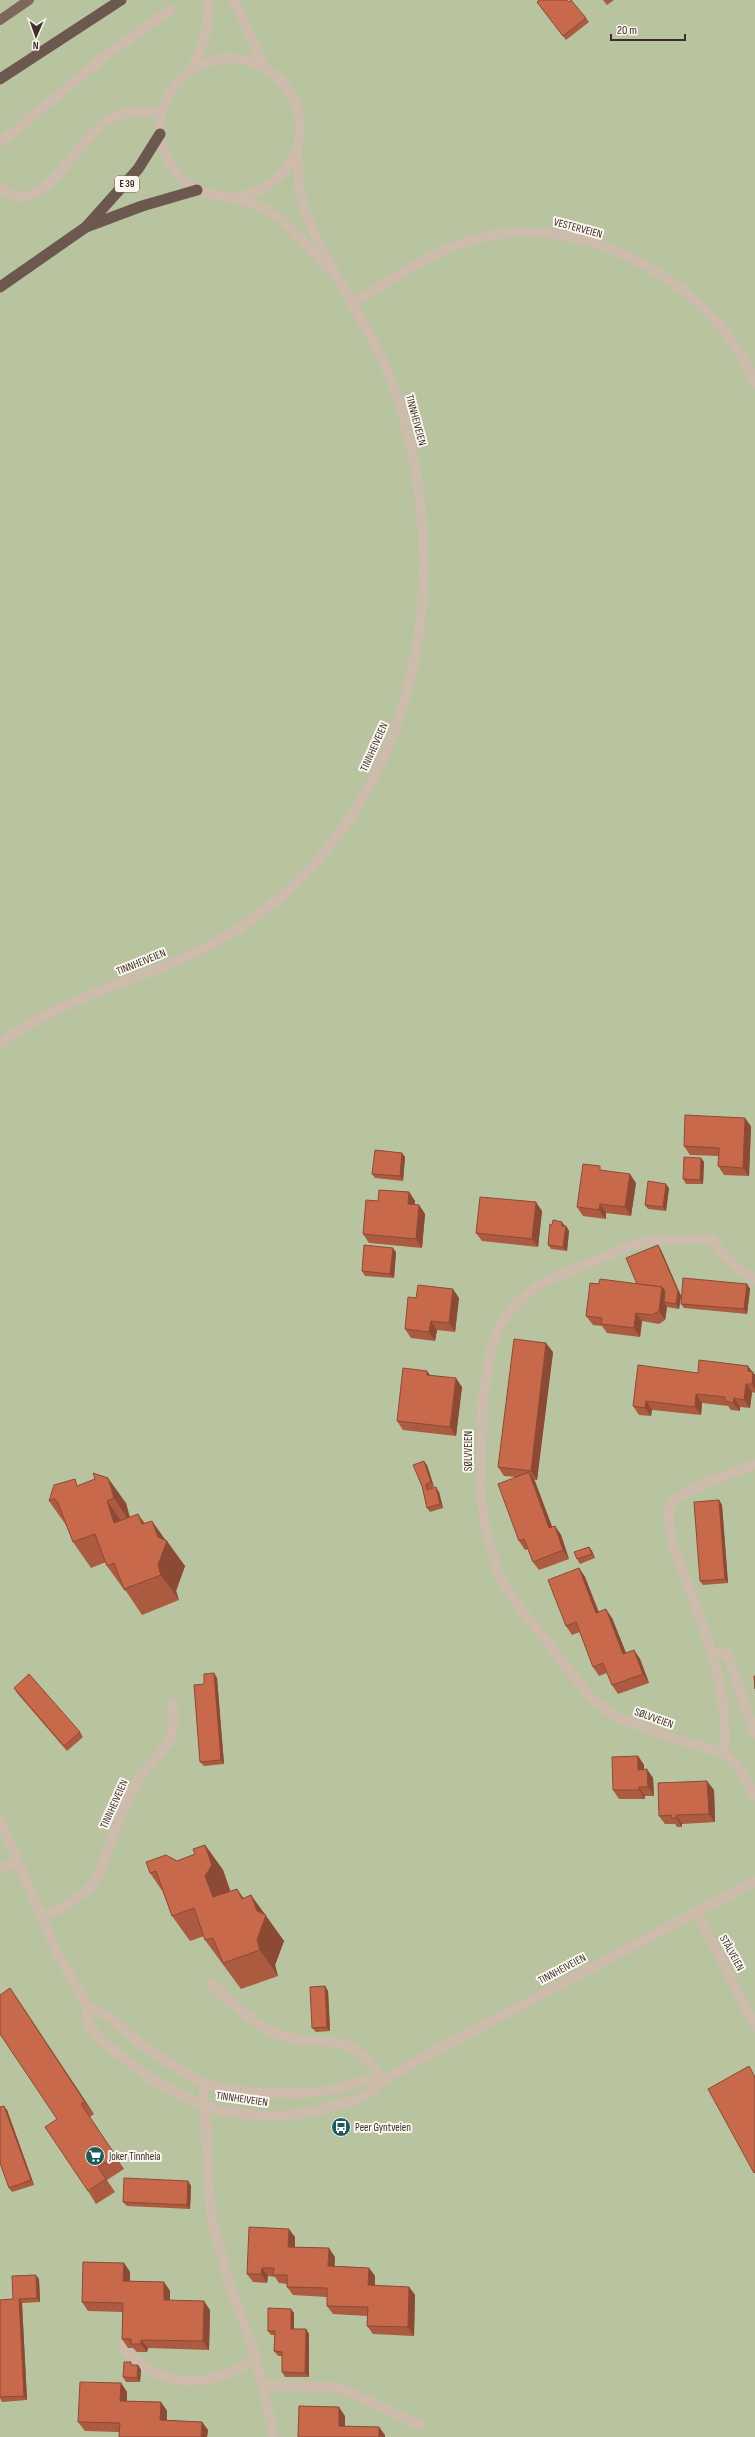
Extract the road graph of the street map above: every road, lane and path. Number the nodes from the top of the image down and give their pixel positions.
1 (29, 0) edge
2 (121, 0) edge
3 (208, 0) edge
4 (234, 0) edge
5 (170, 10) dead end
6 (0, 20) edge
7 (264, 67) junction
8 (190, 70) junction
9 (0, 79) edge
10 (162, 112) junction
11 (160, 134) junction
12 (0, 143) edge
13 (297, 146) junction
14 (0, 186) edge
15 (197, 190) junction
16 (236, 198) junction
17 (86, 227) junction
18 (336, 276) junction
19 (0, 286) edge
20 (353, 303) junction
21 (755, 383) edge
22 (0, 1044) edge
23 (755, 1279) edge
24 (755, 1465) edge
25 (711, 1654) junction
26 (172, 1703) dead end
27 (755, 1734) edge
28 (724, 1753) junction
29 (755, 1796) edge
30 (0, 1820) edge
31 (18, 1863) junction
32 (0, 1868) edge
33 (755, 1881) edge
34 (697, 1913) junction
35 (41, 1917) junction
36 (211, 1984) dead end
37 (87, 2005) junction
38 (755, 2026) edge
39 (382, 2080) junction
40 (203, 2083) junction
41 (204, 2105) junction
42 (123, 2348) edge
43 (256, 2357) junction
44 (264, 2386) junction
45 (420, 2425) dead end
46 (274, 2437) edge

1 - 6 main road
2 - 9 highway
3 - 8 street
4 - 7 street
5 - 12 street
7 - 8 street
7 - 13 street
8 - 10 street
10 - 11 street
10 - 14 street
11 - 15 street
11 - 17 highway, E 39
13 - 16 street
13 - 18 street, TINNHEIVEIEN
15 - 16 street
15 - 17 highway, E 39
16 - 18 street, TINNHEIVEIEN
17 - 19 highway, E 39
18 - 20 street, TINNHEIVEIEN
20 - 21 street, VESTERVEIEN
20 - 22 street, TINNHEIVEIEN
23 - 28 street, SØLVVEIEN
24 - 25 street
25 - 27 street
25 - 28 street
26 - 35 street, TINNHEIVEIEN
28 - 29 street, SØLVVEIEN
30 - 31 street, TINNHEIVEIEN
31 - 32 street
31 - 35 street, TINNHEIVEIEN
33 - 34 street, TINNHEIVEIEN
34 - 38 street, STÅLVEIEN
34 - 39 street, TINNHEIVEIEN
35 - 37 street, TINNHEIVEIEN
36 - 39 street
37 - 40 street, TINNHEIVEIEN
37 - 41 street, TINNHEIVEIEN
39 - 40 street, TINNHEIVEIEN
39 - 41 street, TINNHEIVEIEN
40 - 41 street
41 - 43 street
42 - 43 street
43 - 44 street
44 - 45 street
44 - 46 street

